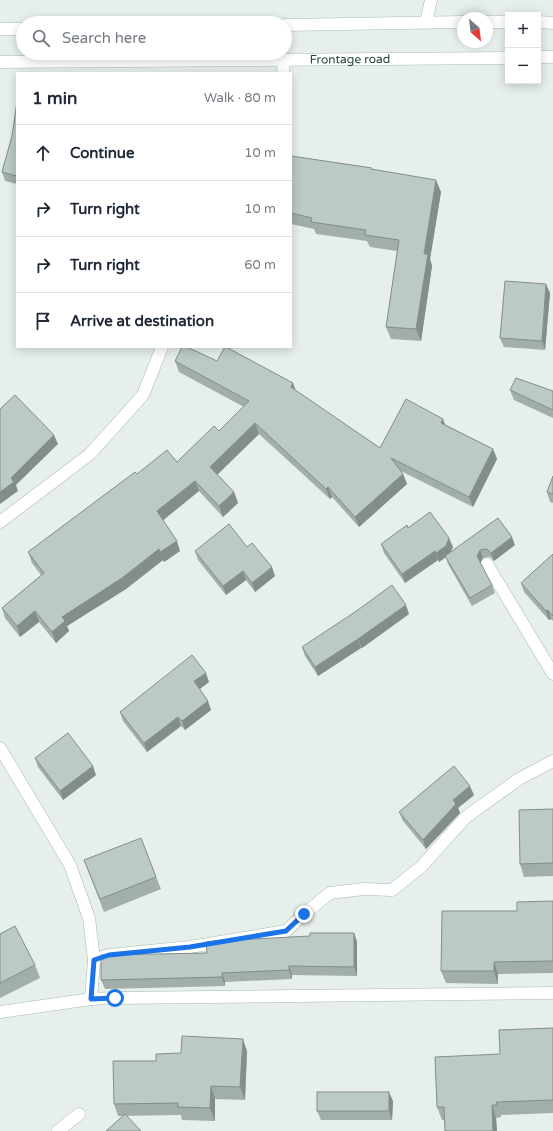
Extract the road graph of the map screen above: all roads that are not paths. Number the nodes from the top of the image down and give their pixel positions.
1 (431, 0) edge
2 (426, 22) junction
3 (457, 22) edge
4 (493, 22) edge
5 (505, 22) edge
6 (541, 22) edge
7 (553, 22) edge
8 (292, 25) edge
9 (0, 29) edge
10 (16, 29) edge
11 (553, 57) edge
12 (505, 58) edge
13 (541, 58) edge
14 (284, 61) junction
15 (0, 62) edge
16 (283, 72) edge
17 (162, 348) edge
18 (0, 522) edge
19 (487, 564) dead end
20 (553, 674) edge
21 (0, 748) edge
22 (553, 761) edge
23 (94, 960) junction
24 (553, 993) edge
25 (91, 999) junction
26 (0, 1012) edge
27 (79, 1114) dead end
28 (58, 1131) edge

1 - 2 street
2 - 3 street
2 - 8 street
4 - 5 street
6 - 7 street
9 - 10 street
11 - 13 street
12 - 14 street, Frontage road
14 - 15 street, Frontage road
14 - 16 street
17 - 18 street
19 - 20 street
21 - 23 street
22 - 23 street
23 - 25 street
24 - 25 street
25 - 26 street
27 - 28 street

